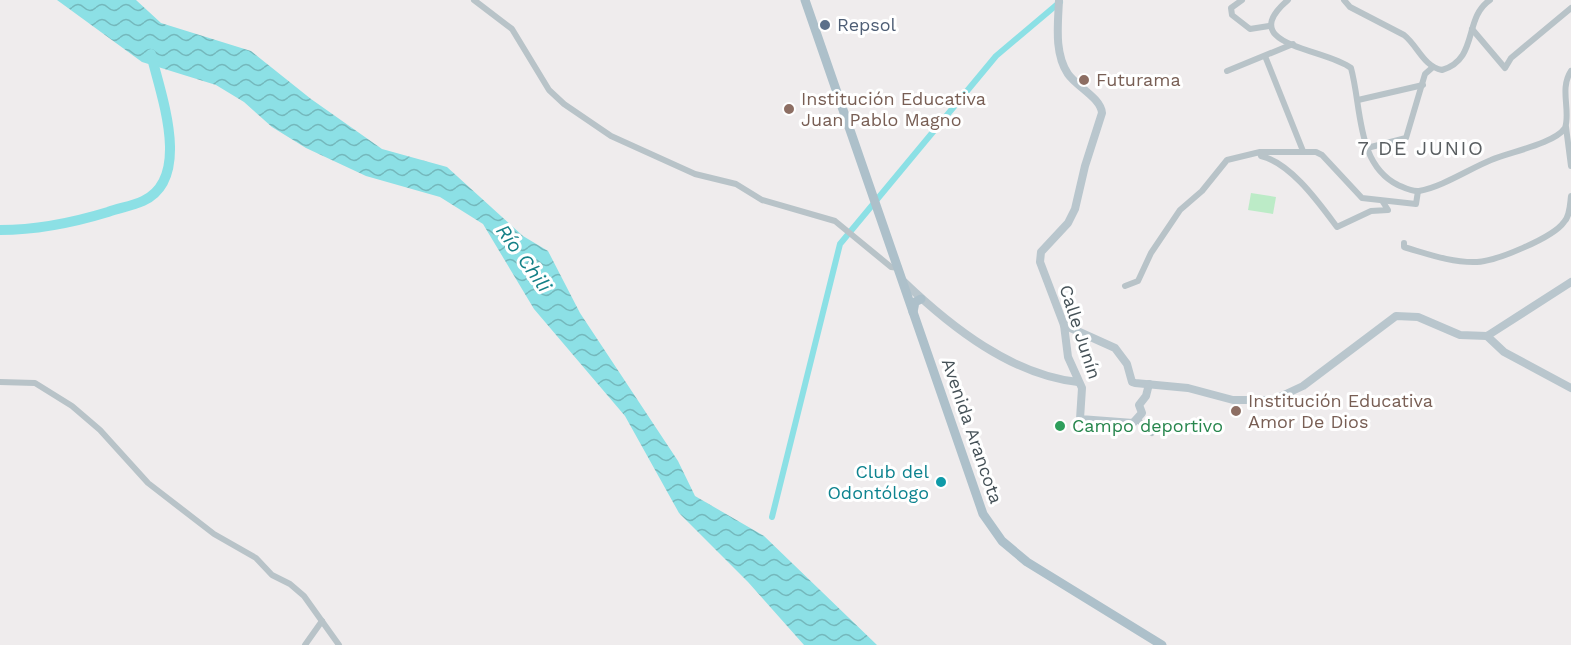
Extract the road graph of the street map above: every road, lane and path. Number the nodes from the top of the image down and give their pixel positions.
1 (474, 0) edge
2 (805, 0) edge
3 (1059, 0) edge
4 (1242, 0) edge
5 (1288, 0) edge
6 (1344, 0) edge
7 (1490, 0) edge
8 (1571, 8) edge
9 (1269, 26) junction
10 (1472, 29) junction
11 (1293, 44) junction
12 (1265, 56) junction
13 (1433, 67) junction
14 (1227, 71) dead end
15 (1571, 71) edge
16 (1423, 85) junction
17 (1358, 100) junction
18 (1566, 127) junction
19 (1570, 142) edge
20 (1367, 148) junction
21 (1303, 151) junction
22 (1260, 152) junction
23 (1571, 166) edge
24 (1418, 191) junction
25 (1571, 196) edge
26 (1383, 202) junction
27 (1404, 243) dead end
28 (899, 268) junction
29 (904, 282) junction
30 (1571, 282) edge
31 (1125, 286) dead end
32 (921, 299) junction
33 (913, 312) junction
34 (1064, 325) junction
35 (1487, 336) junction
36 (0, 382) edge
37 (1078, 382) junction
38 (1149, 384) junction
39 (1571, 388) edge
40 (1138, 420) junction
41 (1152, 433) dead end
42 (322, 621) junction
43 (305, 645) edge
44 (339, 645) edge
45 (1162, 645) edge

1 - 28 street
2 - 28 main road, Avenida Arancota
3 - 34 street, Calle Junín
4 - 9 street
5 - 9 street
6 - 13 street
7 - 10 street
8 - 10 street
9 - 11 street
10 - 13 street
11 - 12 street
11 - 17 street
12 - 14 street
12 - 21 street
13 - 16 street
15 - 18 street
16 - 17 street
16 - 20 street
17 - 20 street
18 - 19 street
18 - 24 street
19 - 23 street
20 - 24 street
21 - 22 street
21 - 26 street
22 - 26 street
22 - 31 street
24 - 26 street
25 - 27 street
28 - 29 main road, Avenida Arancota
29 - 32 street
29 - 33 main road, Avenida Arancota
30 - 35 street
32 - 33 main road
32 - 37 street
33 - 45 main road, Avenida Arancota
34 - 37 street, Calle Junín
34 - 38 street
35 - 38 street
35 - 39 street
36 - 42 street
37 - 40 street, Calle Junín
38 - 40 street
40 - 41 street
42 - 43 street
42 - 44 street

